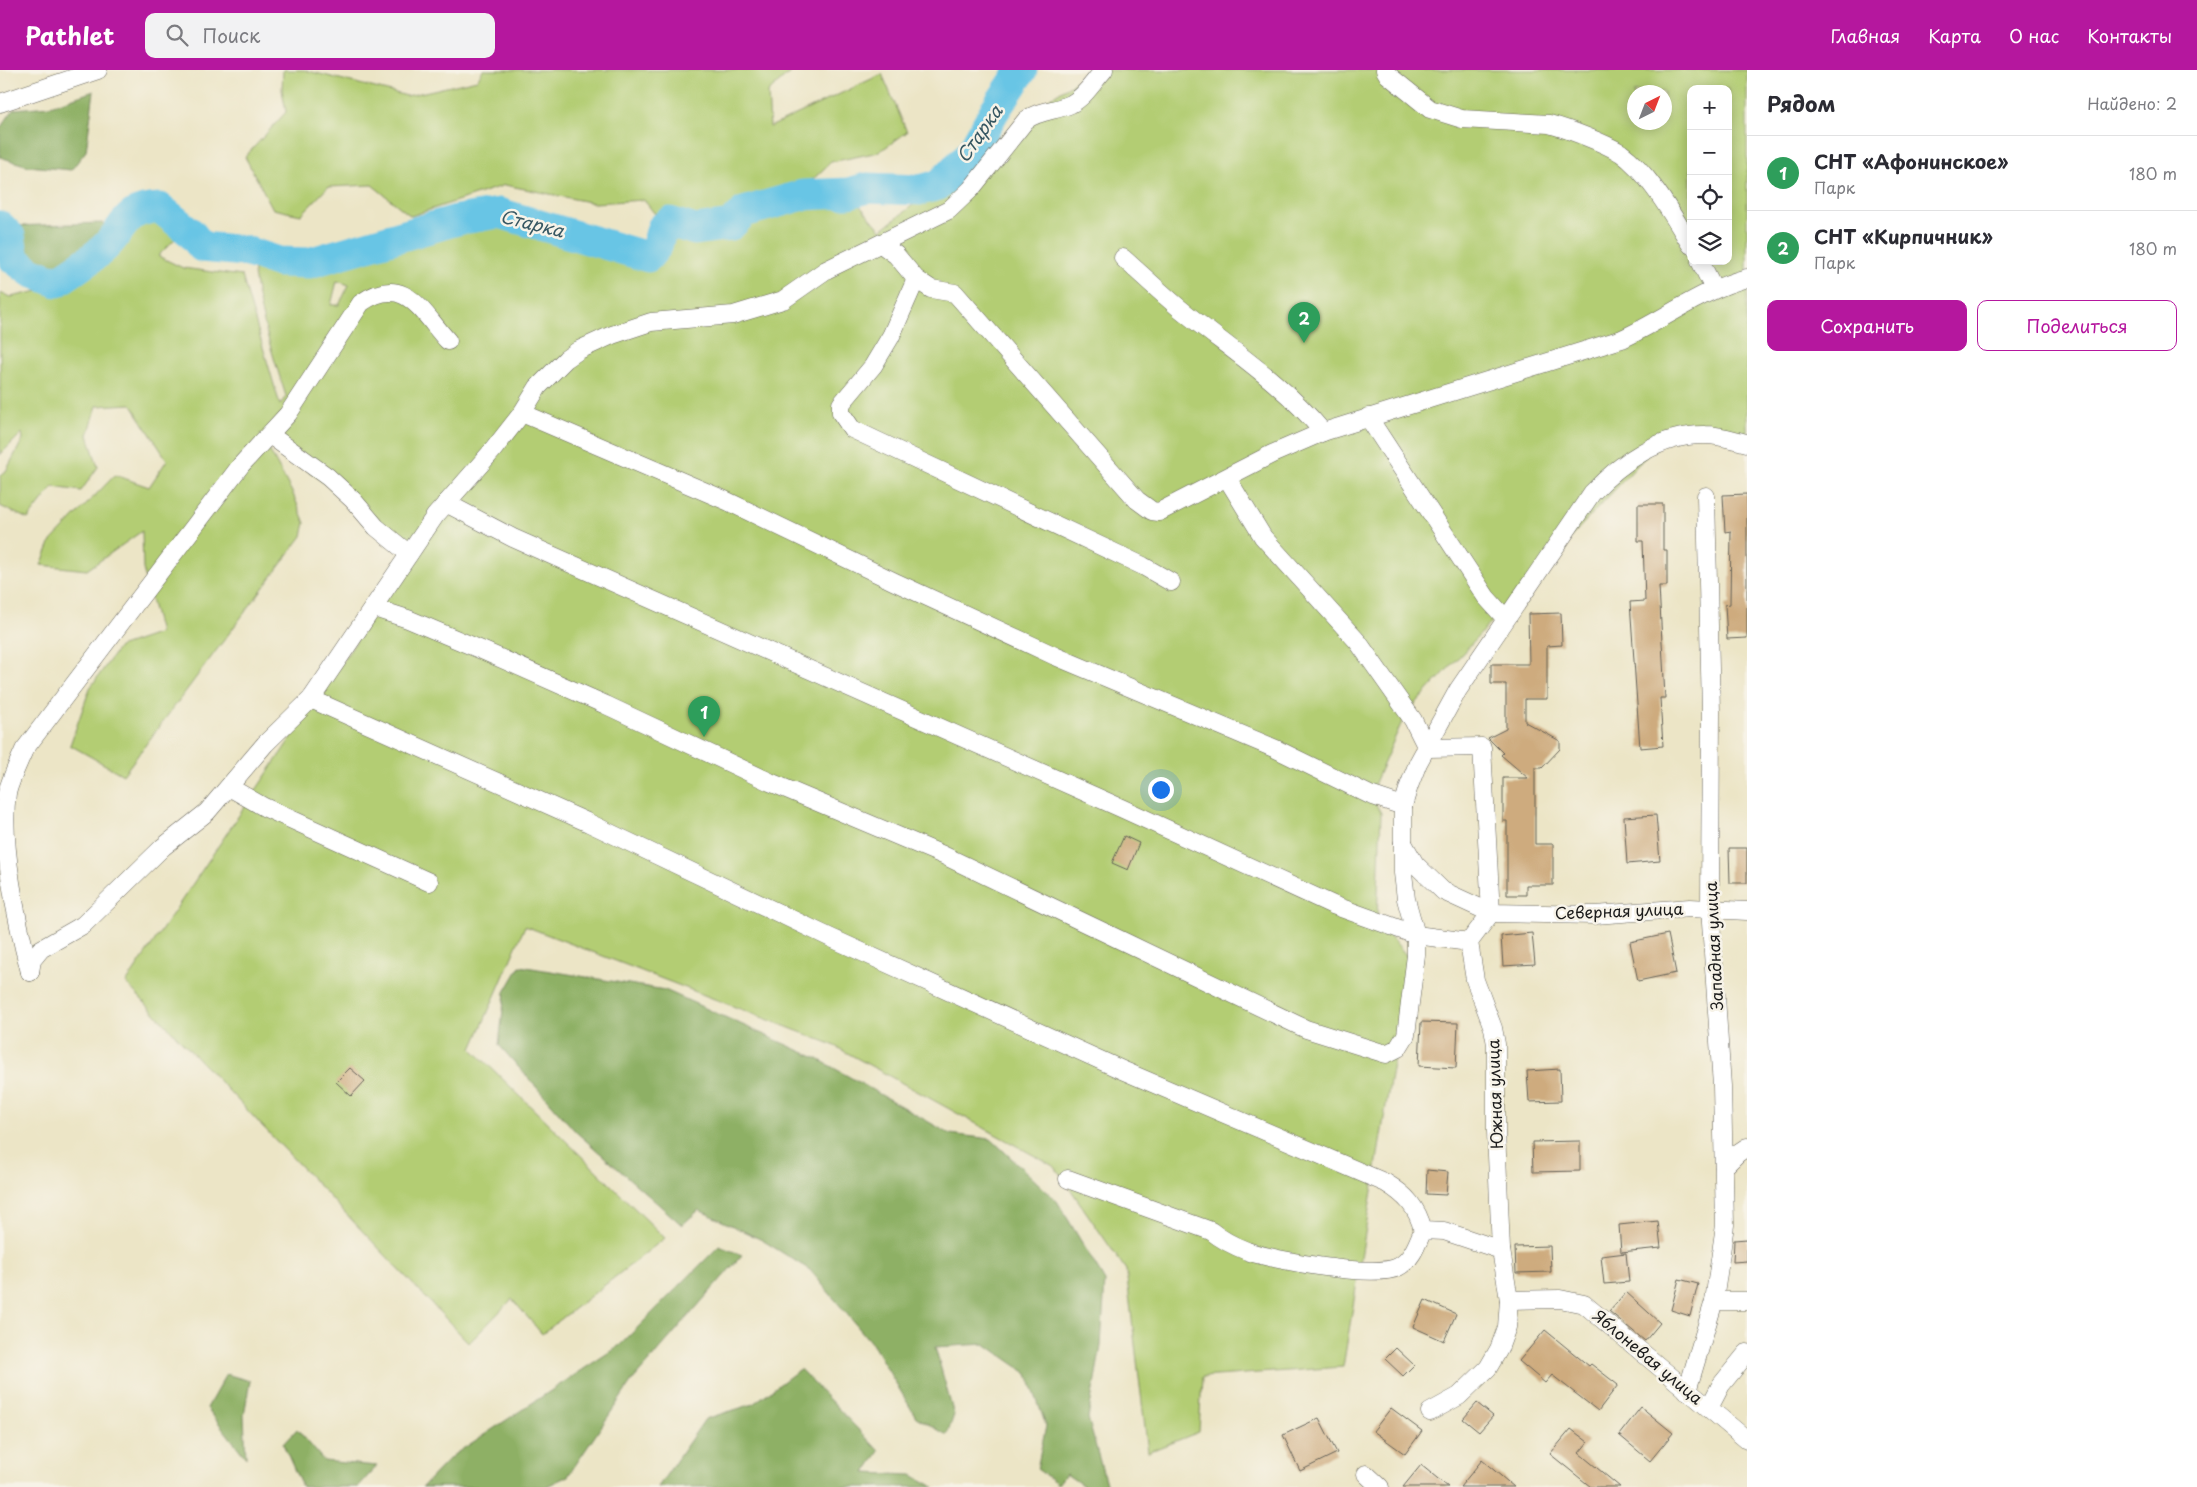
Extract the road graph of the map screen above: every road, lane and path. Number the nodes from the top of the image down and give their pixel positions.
1 (98, 70) edge
2 (1104, 70) edge
3 (1386, 70) edge
4 (0, 103) edge
5 (1687, 238) edge
6 (881, 244) junction
7 (1123, 258) dead end
8 (1702, 265) edge
9 (1747, 278) edge
10 (916, 279) junction
11 (1714, 289) junction
12 (448, 341) dead end
13 (522, 414) junction
14 (1368, 417) junction
15 (1323, 432) junction
16 (270, 435) junction
17 (1747, 443) edge
18 (1227, 478) junction
19 (1706, 496) dead end
20 (446, 503) junction
21 (409, 554) junction
22 (1171, 582) dead end
23 (374, 608) junction
24 (1505, 618) junction
25 (312, 700) junction
26 (1427, 748) junction
27 (229, 786) junction
28 (1403, 806) junction
29 (1402, 843) junction
30 (429, 882) dead end
31 (1710, 908) junction
32 (1747, 911) edge
33 (1491, 913) junction
34 (1416, 935) junction
35 (1469, 942) junction
36 (1747, 1147) edge
37 (1724, 1168) junction
38 (1068, 1179) dead end
39 (1423, 1230) junction
40 (1501, 1250) junction
41 (1509, 1300) junction
42 (1714, 1301) junction
43 (1747, 1301) edge
44 (1747, 1353) edge
45 (1688, 1391) junction
46 (1709, 1408) junction
47 (1430, 1412) dead end
48 (1747, 1440) edge
49 (1366, 1474) dead end
50 (1380, 1487) edge

1 - 4 street
2 - 6 street
3 - 5 street
6 - 10 street
6 - 13 street
7 - 15 street
8 - 11 street
9 - 11 street
10 - 18 street
10 - 22 street
11 - 14 street
12 - 16 street
13 - 20 street
13 - 28 street
14 - 15 street
14 - 24 street
15 - 18 street
16 - 21 street
16 - 27 street
17 - 24 street
18 - 26 street
19 - 31 street, Западная улица
20 - 21 street
20 - 34 street
21 - 23 street
23 - 25 street
23 - 34 street
24 - 26 street
25 - 27 street
25 - 39 street
26 - 28 street
26 - 33 street
27 - 30 street
28 - 29 street
29 - 33 street
29 - 34 street
31 - 32 street, Северная улица
31 - 33 street, Северная улица
31 - 37 street, Западная улица
33 - 35 street
34 - 35 street
35 - 40 street, Южная улица
36 - 37 street
37 - 42 street, Западная улица
38 - 39 street
39 - 40 street
40 - 41 street, Южная улица
41 - 45 street, Яблоневая улица
41 - 47 street, Южная улица
42 - 43 street
42 - 45 street, Западная улица
44 - 46 street
45 - 46 street, Яблоневая улица
46 - 48 street, Яблоневая улица
49 - 50 street

